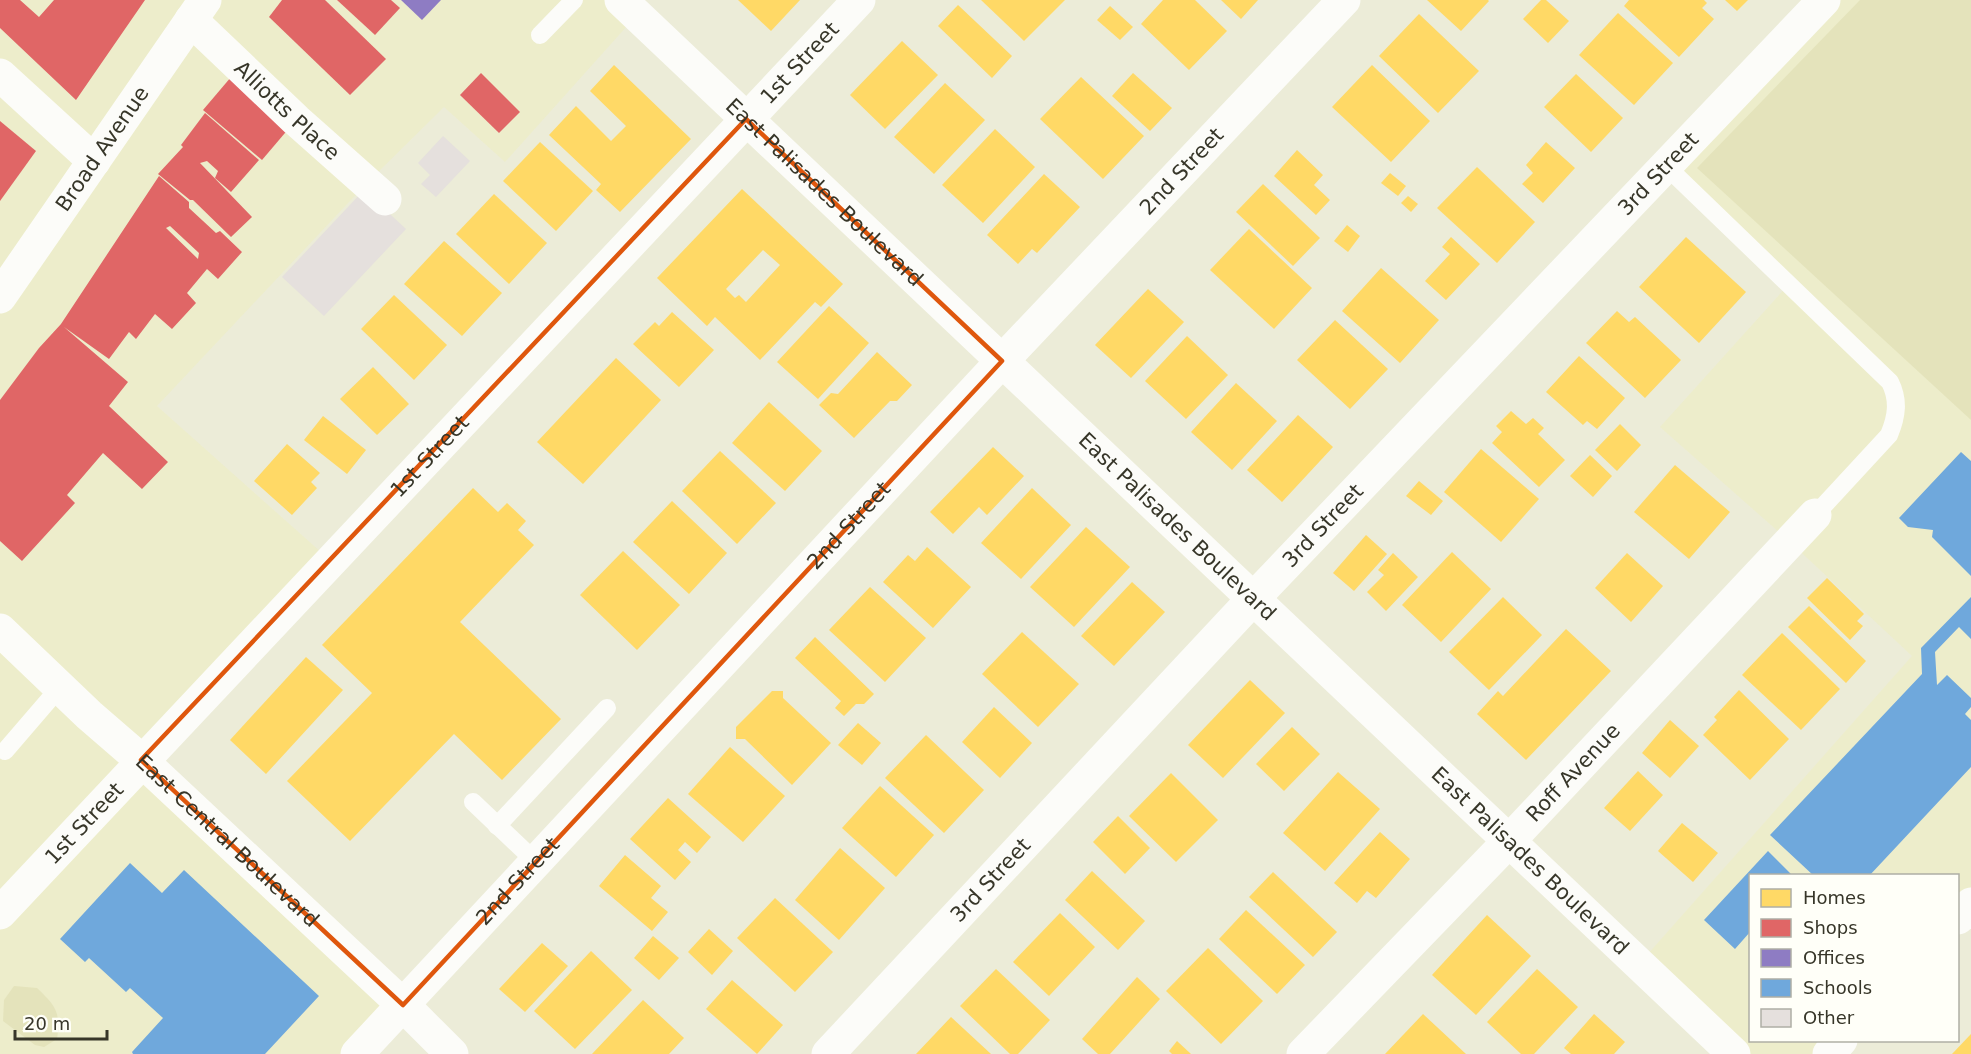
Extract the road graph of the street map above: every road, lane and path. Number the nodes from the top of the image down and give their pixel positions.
1 (573, 0) edge
2 (621, 0) edge
3 (859, 0) edge
4 (1344, 0) edge
5 (1824, 0) edge
6 (198, 10) edge
7 (540, 35) dead end
8 (0, 75) edge
9 (746, 118) junction
10 (94, 161) junction
11 (1666, 166) junction
12 (385, 200) dead end
13 (0, 297) edge
14 (1002, 361) junction
15 (1815, 514) joint
16 (1253, 599) junction
17 (0, 630) edge
18 (60, 687) junction
19 (607, 708) dead end
20 (5, 751) dead end
21 (141, 760) junction
22 (473, 802) dead end
23 (497, 825) junction
24 (1509, 840) junction
25 (536, 862) junction
26 (1971, 904) edge
27 (0, 913) edge
28 (1959, 917) edge
29 (403, 1005) junction
30 (1840, 1042) edge
31 (357, 1054) edge
32 (452, 1054) edge
33 (828, 1054) edge
34 (1304, 1054) edge
35 (1734, 1054) edge
36 (1828, 1054) edge

1 - 7 lane
2 - 9 street, East Palisades Boulevard
3 - 9 street, 1st Street
4 - 14 street, 2nd Street
5 - 11 street, 3rd Street
6 - 10 street, Broad Avenue
6 - 12 street, Alliotts Place
8 - 10 street
9 - 14 street, East Palisades Boulevard
9 - 21 street, 1st Street
10 - 13 street, Broad Avenue
11 - 15 lane
11 - 16 street, 3rd Street
14 - 16 street, East Palisades Boulevard
14 - 25 street, 2nd Street
15 - 24 street, Roff Avenue
16 - 24 street, East Palisades Boulevard
16 - 33 street, 3rd Street
17 - 18 street, East Central Boulevard
18 - 20 lane
18 - 21 street, East Central Boulevard
19 - 23 lane
21 - 27 street, 1st Street
21 - 29 street, East Central Boulevard
22 - 23 lane
23 - 25 lane
24 - 34 street, Roff Avenue
24 - 35 street, East Palisades Boulevard
25 - 29 street, 2nd Street
26 - 28 street
29 - 31 street, 2nd Street
29 - 32 street, East Central Boulevard
30 - 36 street

